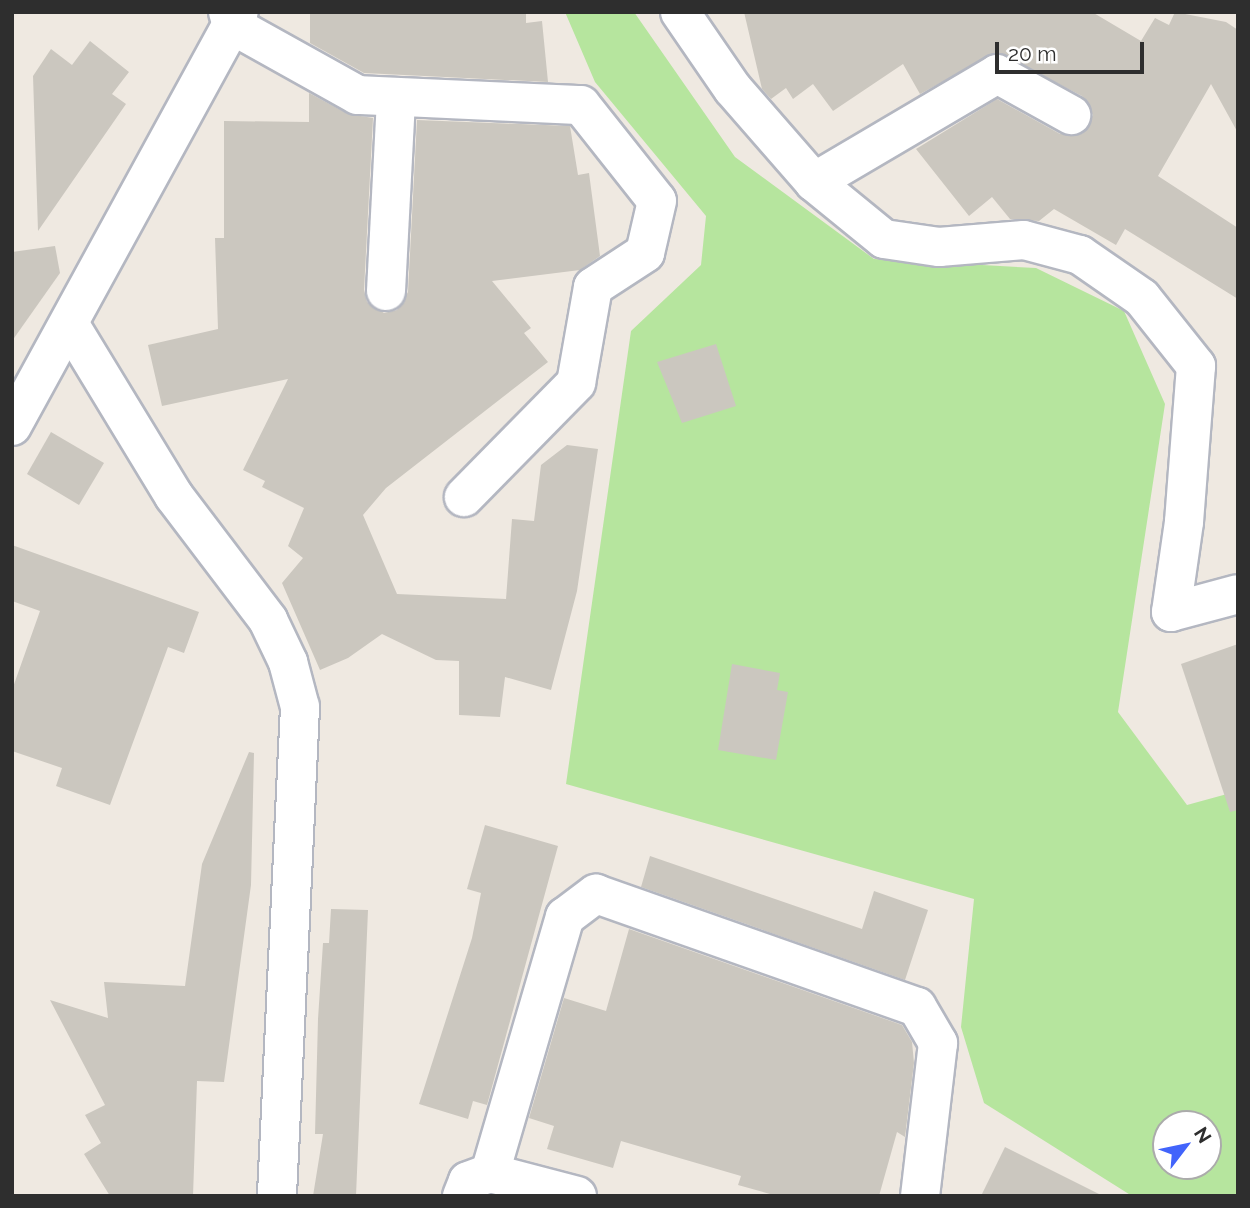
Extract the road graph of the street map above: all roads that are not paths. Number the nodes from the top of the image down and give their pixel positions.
1 (680, 12) edge
2 (233, 16) edge
3 (396, 97) junction
4 (1071, 116) dead end
5 (814, 182) junction
6 (386, 290) dead end
7 (70, 325) junction
8 (12, 426) edge
9 (464, 497) dead end
10 (1238, 594) edge
11 (476, 1184) edge
12 (277, 1196) edge
13 (577, 1196) edge
14 (920, 1196) edge

1 - 5 street
2 - 3 street
2 - 7 street
3 - 6 street
3 - 9 street
4 - 5 street
5 - 10 street
7 - 8 street
7 - 12 street
11 - 13 street
11 - 14 street

